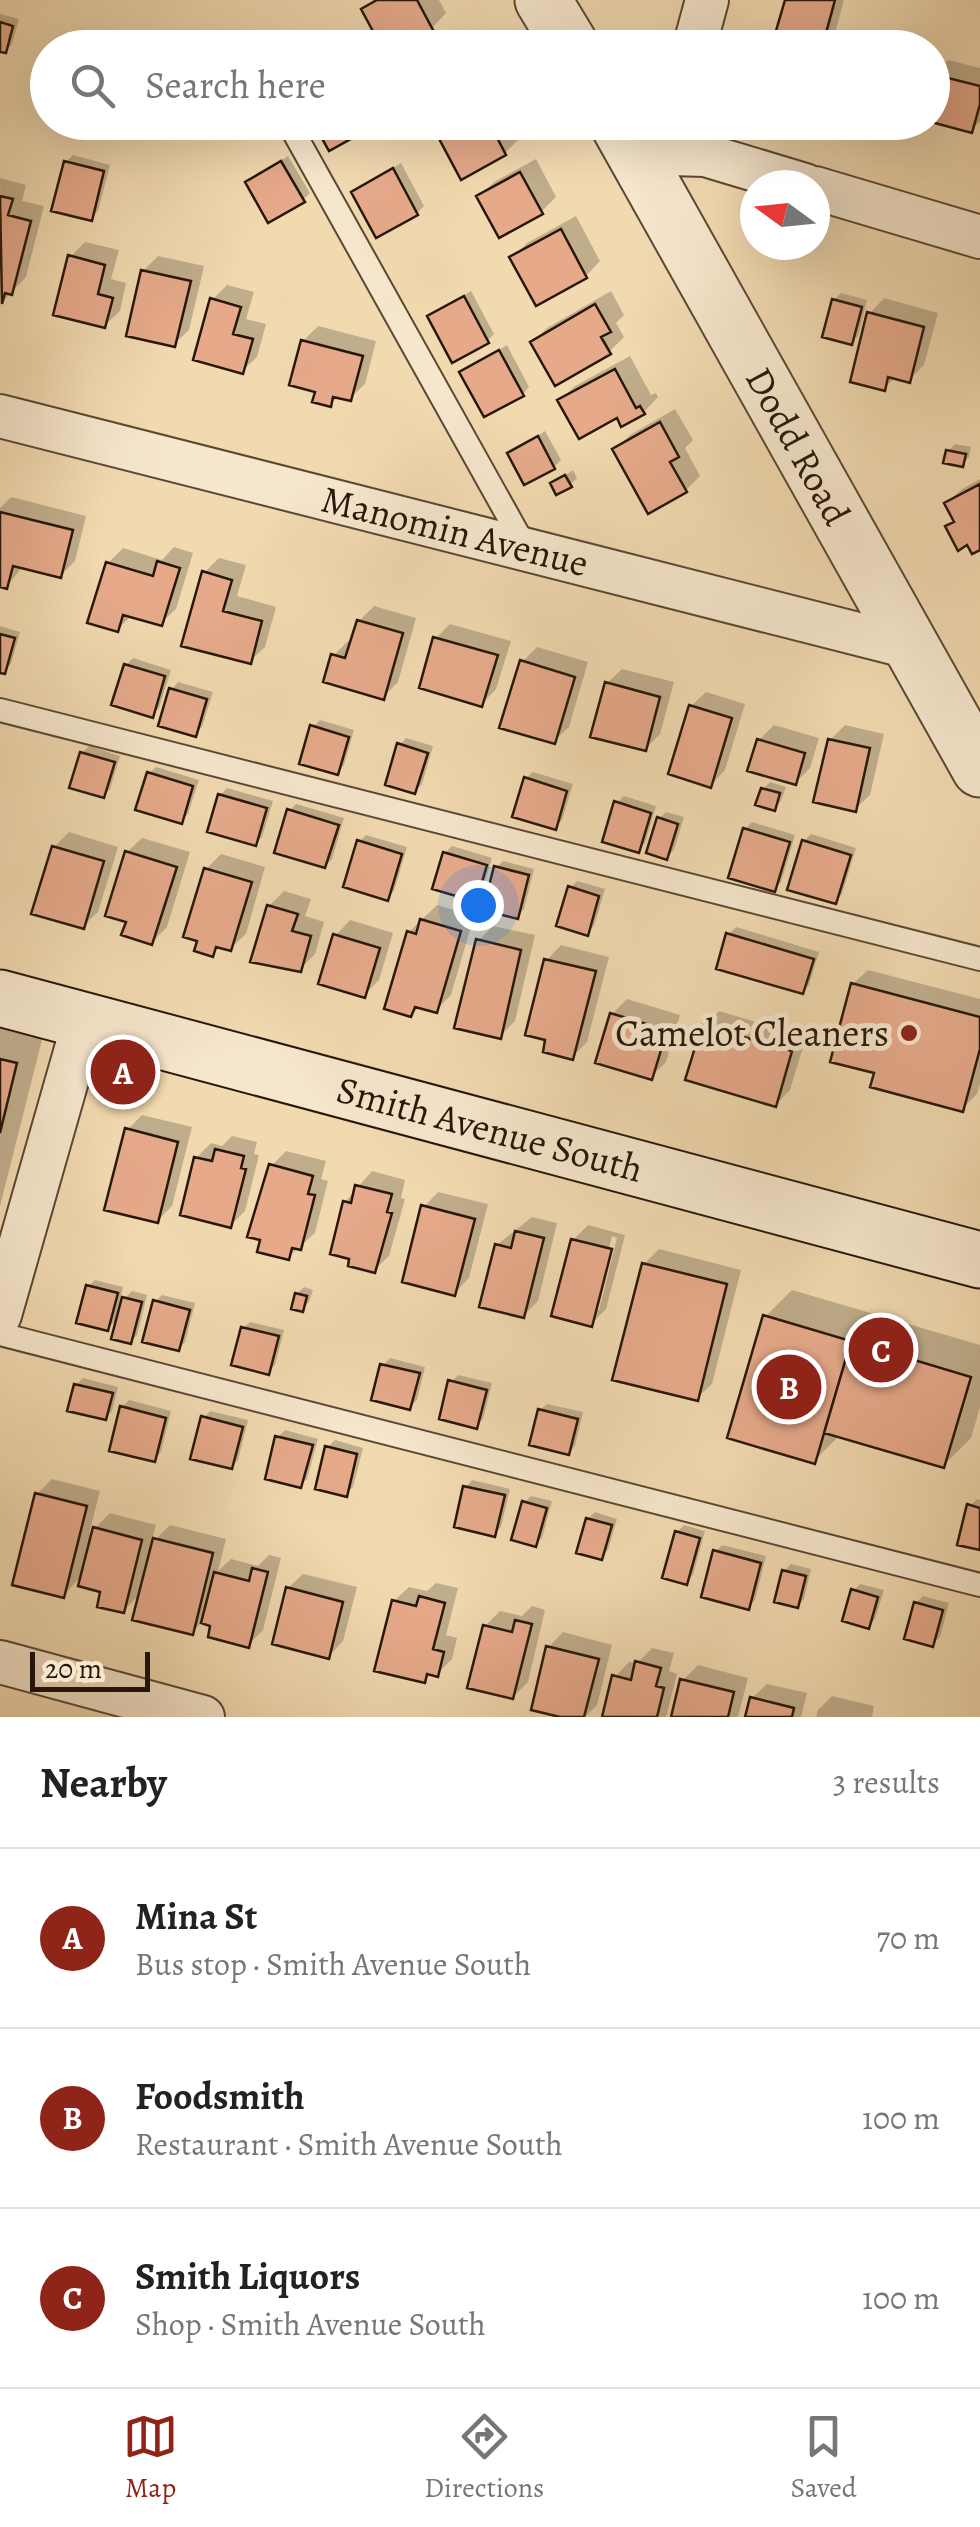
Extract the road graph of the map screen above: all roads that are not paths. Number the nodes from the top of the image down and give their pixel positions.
1 (543, 0) edge
2 (707, 0) edge
3 (561, 30) edge
4 (699, 30) edge
5 (298, 140) edge
6 (641, 140) edge
7 (659, 140) edge
8 (756, 170) edge
9 (830, 192) edge
10 (980, 237) edge
11 (0, 416) edge
12 (527, 550) junction
13 (909, 646) junction
14 (0, 710) edge
15 (980, 769) edge
16 (980, 958) edge
17 (0, 998) edge
18 (84, 1021) junction
19 (980, 1260) edge
20 (0, 1316) edge
21 (0, 1334) edge
22 (980, 1585) edge
23 (0, 1662) edge
24 (203, 1717) edge

1 - 3 main road
2 - 4 street
5 - 12 lane
6 - 13 main road, Dodd Road
7 - 8 street
9 - 10 street
11 - 12 street, Manomin Avenue
12 - 13 street, Manomin Avenue
13 - 15 main road, Dodd Road
14 - 16 lane
17 - 18 main road, Smith Avenue South
18 - 19 main road, Smith Avenue South
18 - 20 street
21 - 22 lane
23 - 24 street

